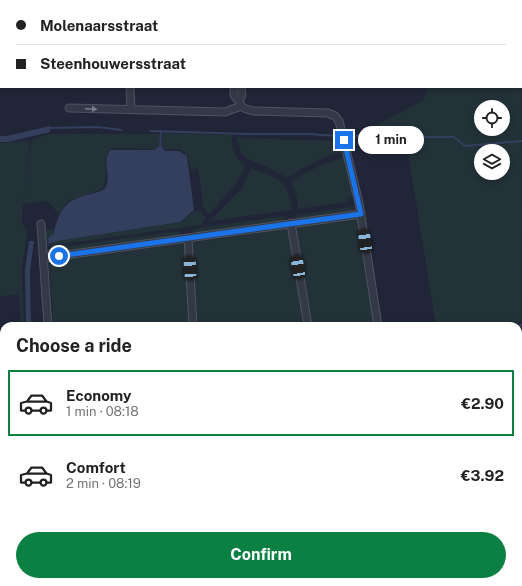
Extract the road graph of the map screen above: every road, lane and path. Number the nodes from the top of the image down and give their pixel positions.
1 (130, 88) edge
2 (234, 88) edge
3 (241, 88) edge
4 (240, 103) junction
5 (69, 108) dead end
6 (131, 110) junction
7 (361, 214) junction
8 (291, 223) junction
9 (41, 224) dead end
10 (188, 238) junction
11 (44, 258) junction
12 (48, 322) edge
13 (193, 322) edge
14 (307, 322) edge
15 (377, 322) edge

1 - 6 street
2 - 4 street
3 - 4 street
4 - 6 street
4 - 7 street
5 -> 6 street
7 - 8 street
7 - 15 street
8 - 10 street
8 - 14 street
9 - 11 street
10 - 11 street
10 - 13 street
11 - 12 street

